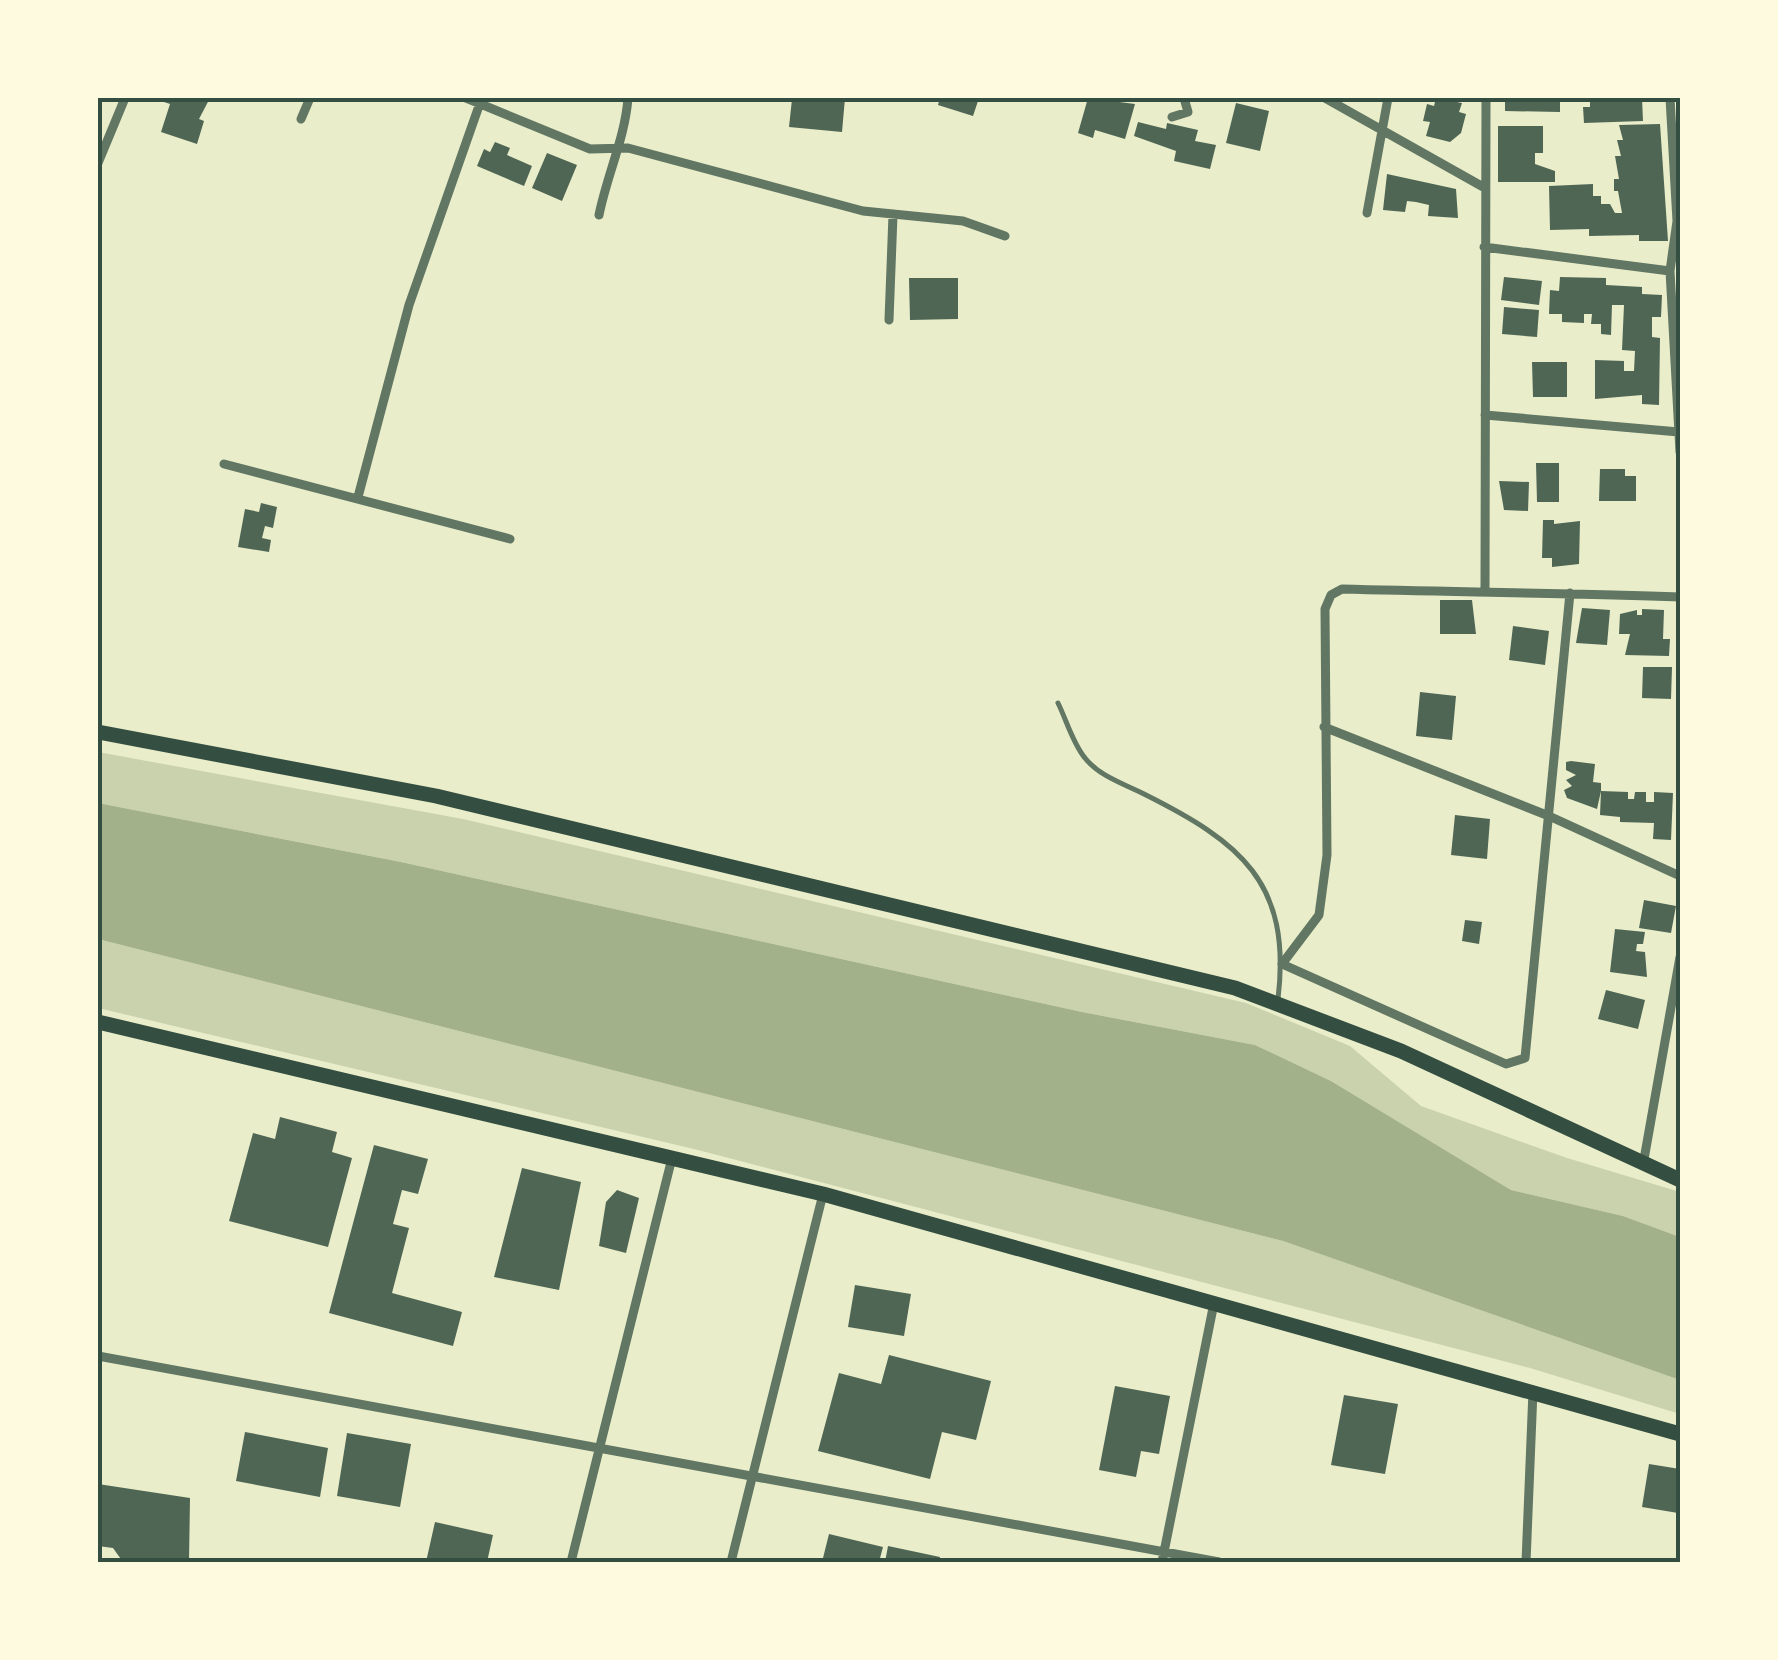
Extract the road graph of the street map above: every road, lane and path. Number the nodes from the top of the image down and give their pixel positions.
1 (125, 98) edge
2 (310, 98) edge
3 (466, 98) edge
4 (628, 98) edge
5 (1184, 98) edge
6 (1325, 98) edge
7 (1388, 98) edge
8 (1486, 98) edge
9 (1670, 98) edge
10 (480, 104) junction
11 (1172, 116) dead end
12 (302, 120) dead end
13 (1382, 130) junction
14 (617, 148) junction
15 (98, 163) edge
16 (1485, 188) junction
17 (1367, 214) dead end
18 (599, 215) dead end
19 (893, 215) junction
20 (1005, 236) dead end
21 (1484, 247) junction
22 (1677, 258) edge
23 (1670, 270) junction
24 (889, 320) dead end
25 (1484, 414) junction
26 (1679, 432) edge
27 (1680, 452) edge
28 (224, 464) dead end
29 (358, 497) junction
30 (510, 539) dead end
31 (1485, 592) junction
32 (1570, 594) junction
33 (1680, 597) edge
34 (1058, 703) dead end
35 (1324, 727) junction
36 (98, 732) edge
37 (1549, 816) junction
38 (1680, 876) edge
39 (1680, 957) edge
40 (1282, 964) junction
41 (1278, 1001) junction
42 (98, 1022) edge
43 (672, 1158) junction
44 (1643, 1164) junction
45 (1680, 1180) edge
46 (822, 1194) junction
47 (1214, 1302) junction
48 (98, 1356) edge
49 (1533, 1391) junction
50 (1680, 1434) edge
51 (599, 1450) junction
52 (752, 1478) junction
53 (1164, 1551) junction
54 (571, 1562) edge
55 (731, 1562) edge
56 (1162, 1562) edge
57 (1220, 1562) edge
58 (1526, 1562) edge

1 - 15 street
2 - 12 street
3 - 10 street
4 - 14 street
5 - 11 street
6 - 13 street
7 - 13 street
8 - 16 street
9 - 22 street
10 - 14 street
10 - 29 street
13 - 16 street
13 - 17 street
14 - 18 street
14 - 19 street
16 - 21 street
19 - 20 street
19 - 24 street
21 - 23 street
21 - 25 street
22 - 23 street
23 - 26 street
25 - 26 street
25 - 31 street
26 - 27 street
28 - 29 street
29 - 30 street
31 - 32 street
31 - 35 street
32 - 33 street
32 - 37 street
34 - 40 lane
35 - 37 street
35 - 40 street
36 - 41 main road
37 - 38 street
37 - 40 street
39 - 44 street
40 - 41 lane
41 - 44 main road
42 - 43 main road
43 - 46 main road
43 - 51 street
44 - 45 main road
46 - 47 main road
46 - 52 street
47 - 49 main road
47 - 53 street
48 - 51 street
49 - 50 main road
49 - 58 street
51 - 52 street
51 - 54 street
52 - 53 street
52 - 55 street
53 - 56 street
53 - 57 street

